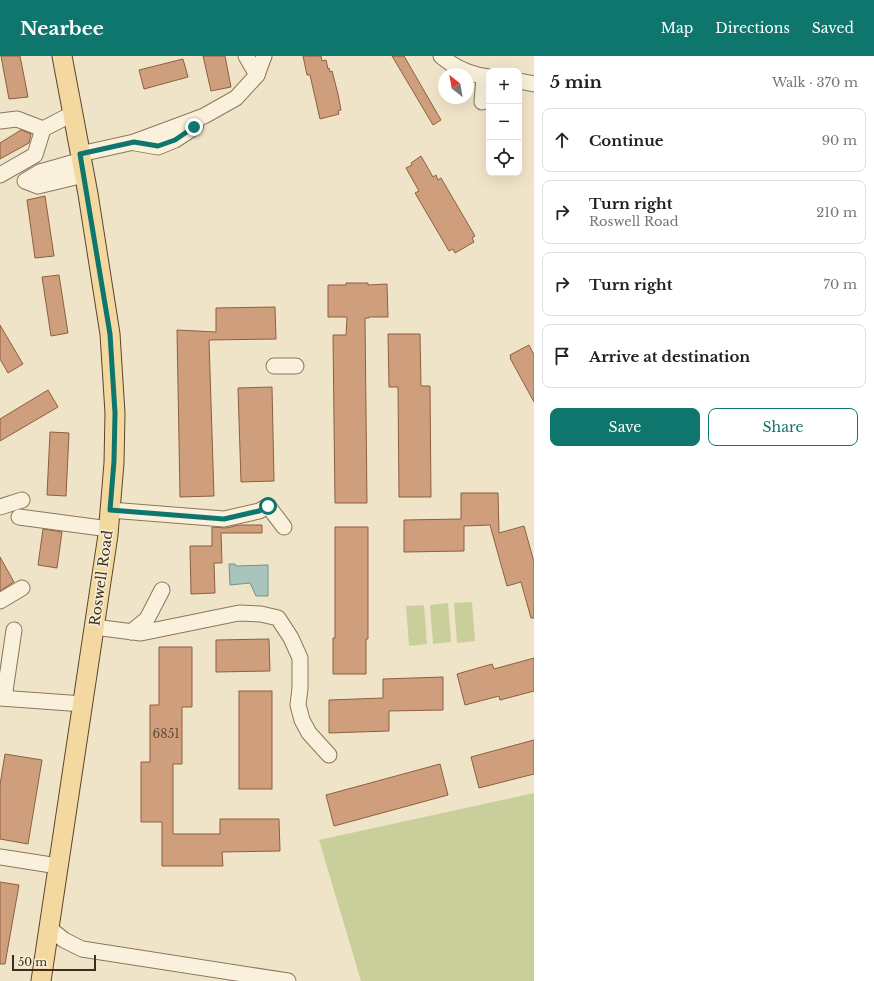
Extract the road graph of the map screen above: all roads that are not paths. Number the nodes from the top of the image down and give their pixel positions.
1 (62, 56) edge
2 (246, 56) edge
3 (264, 56) edge
4 (441, 56) edge
5 (257, 75) junction
6 (486, 77) edge
7 (486, 82) edge
8 (522, 82) edge
9 (534, 84) edge
10 (482, 102) dead end
11 (74, 113) junction
12 (0, 121) edge
13 (43, 129) junction
14 (82, 163) junction
15 (0, 175) edge
16 (274, 366) dead end
17 (296, 366) dead end
18 (22, 500) dead end
19 (0, 507) edge
20 (19, 517) dead end
21 (110, 520) junction
22 (284, 527) dead end
23 (22, 588) dead end
24 (162, 590) dead end
25 (0, 601) edge
26 (94, 627) junction
27 (14, 630) dead end
28 (131, 632) junction
29 (2, 698) edge
30 (83, 704) junction
31 (329, 755) dead end
32 (0, 857) edge
33 (58, 866) junction
34 (50, 928) junction
35 (41, 981) edge
36 (288, 981) edge

1 - 11 main road, Roswell Road
2 - 5 lane
3 - 5 lane
4 - 6 lane
5 - 14 lane
7 - 10 lane
8 - 9 lane
11 - 13 lane
11 - 14 main road, Roswell Road
12 - 13 lane
13 - 15 lane
14 - 21 main road, Roswell Road
16 - 17 lane
18 - 19 lane
20 - 21 lane
21 - 22 lane
21 - 26 main road, Roswell Road
23 - 25 lane
24 - 28 lane
26 - 28 lane
26 - 30 main road, Roswell Road
27 - 29 lane
28 - 31 lane
29 - 30 lane
30 - 33 main road, Roswell Road
32 - 33 lane
33 - 34 main road, Roswell Road
34 - 35 main road, Roswell Road
34 - 36 lane

